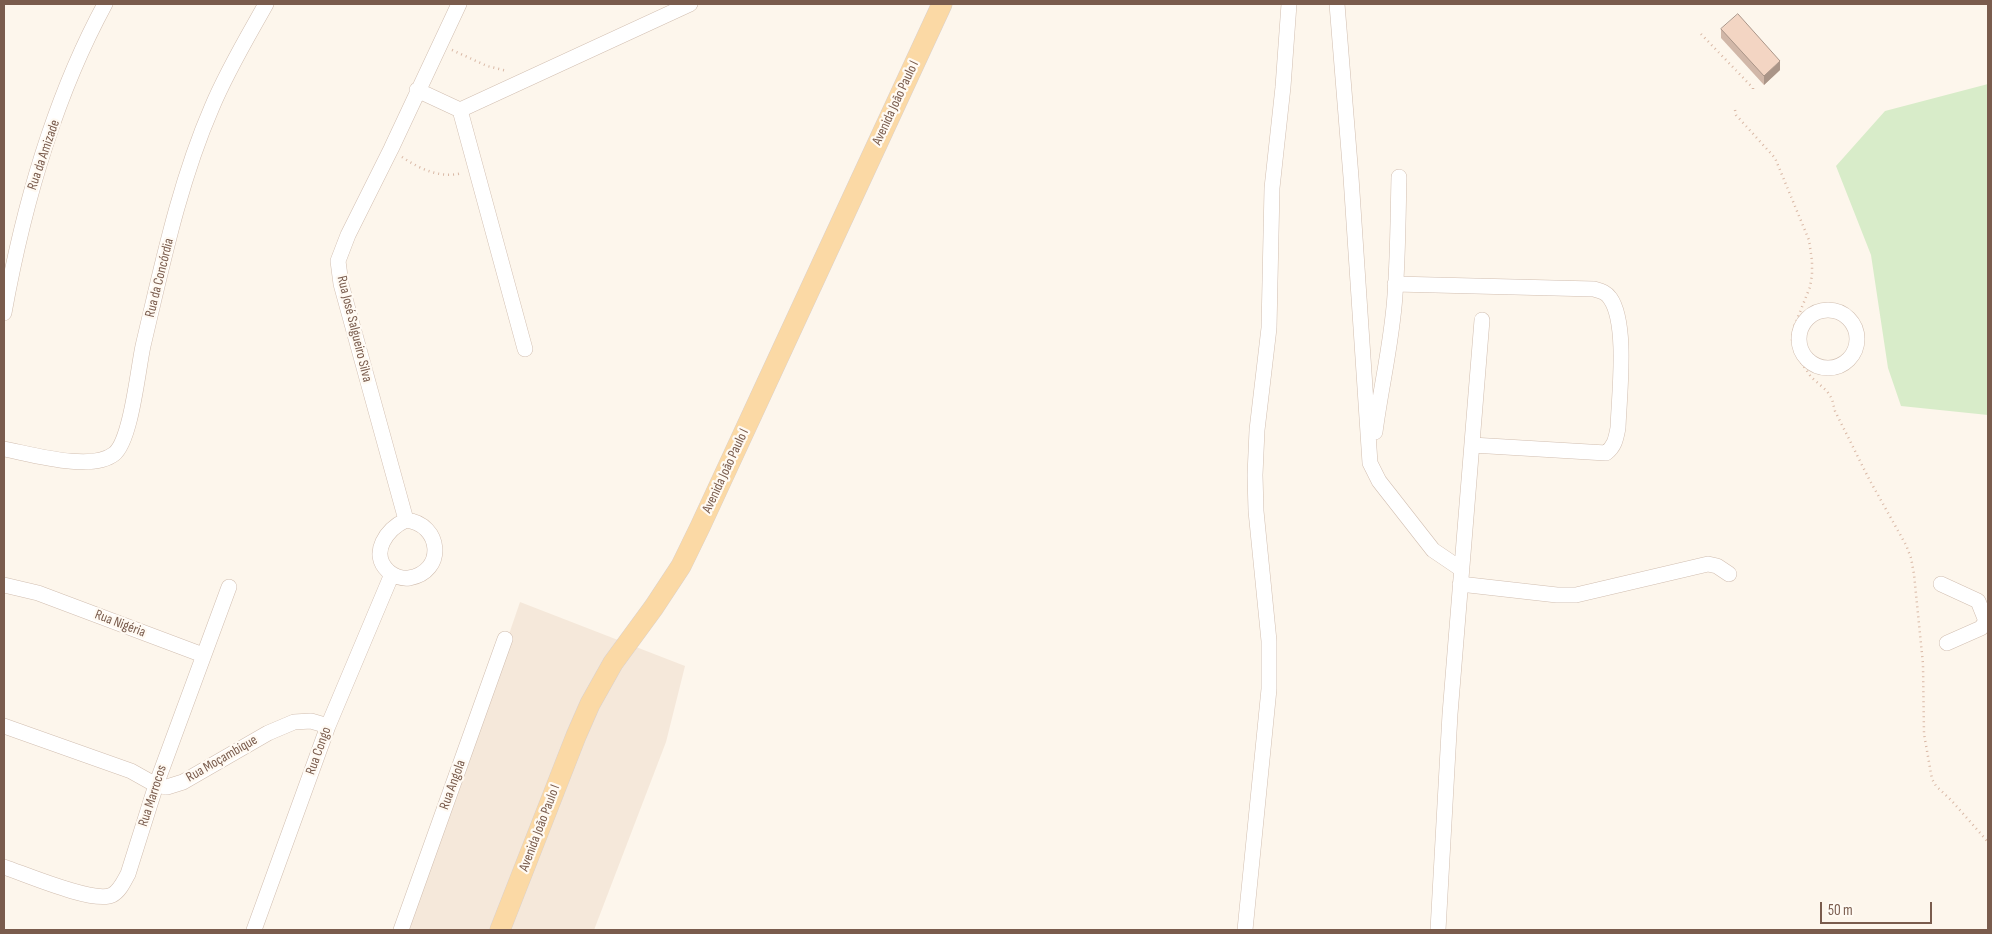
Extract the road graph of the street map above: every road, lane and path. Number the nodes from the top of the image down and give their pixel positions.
1 (105, 4) edge
2 (266, 4) edge
3 (459, 4) edge
4 (690, 4) edge
5 (942, 4) edge
6 (1289, 4) edge
7 (1337, 4) edge
8 (1701, 34) dead end
9 (439, 44) junction
10 (520, 82) junction
11 (417, 90) junction
12 (1753, 90) dead end
13 (460, 110) junction
14 (1734, 110) dead end
15 (390, 149) junction
16 (475, 169) junction
17 (1399, 176) dead end
18 (1395, 284) junction
19 (4, 313) edge
20 (1482, 320) dead end
21 (525, 349) dead end
22 (1472, 445) junction
23 (4, 449) edge
24 (1370, 463) junction
25 (406, 520) junction
26 (392, 574) junction
27 (1729, 574) dead end
28 (1461, 577) junction
29 (1941, 584) dead end
30 (4, 585) edge
31 (229, 587) dead end
32 (505, 639) dead end
33 (1946, 642) dead end
34 (203, 655) junction
35 (4, 726) edge
36 (328, 726) junction
37 (156, 785) junction
38 (1988, 842) edge
39 (4, 867) edge
40 (254, 930) edge
41 (401, 930) edge
42 (500, 930) edge
43 (1245, 930) edge
44 (1438, 930) edge

1 - 19 street, Rua da Amizade
2 - 23 street, Rua da Concórdia
3 - 9 street, Rua José Salgueiro Silva
4 - 10 street
5 - 42 main road, Avenida João Paulo I
6 - 43 street
7 - 24 street
8 - 12 path
9 - 10 path
9 - 11 street, Rua José Salgueiro Silva
10 - 13 street
11 - 13 street
11 - 15 street, Rua José Salgueiro Silva
13 - 16 street
14 - 38 path
15 - 16 path
15 - 25 street, Rua José Salgueiro Silva
16 - 21 street
17 - 18 street
18 - 22 street
18 - 24 street
20 - 22 street
22 - 28 street
24 - 28 street
25 - 26 street
25 - 26 street
26 - 36 street, Rua Congo
27 - 28 street
28 - 44 street
29 - 33 street
30 - 34 street, Rua Nigéria
31 - 34 street, Rua Marrocos
32 - 41 street, Rua Angola
34 - 37 street, Rua Marrocos
35 - 37 street
36 - 37 street, Rua Moçambique
36 - 40 street, Rua Congo
37 - 39 street, Rua Marrocos

